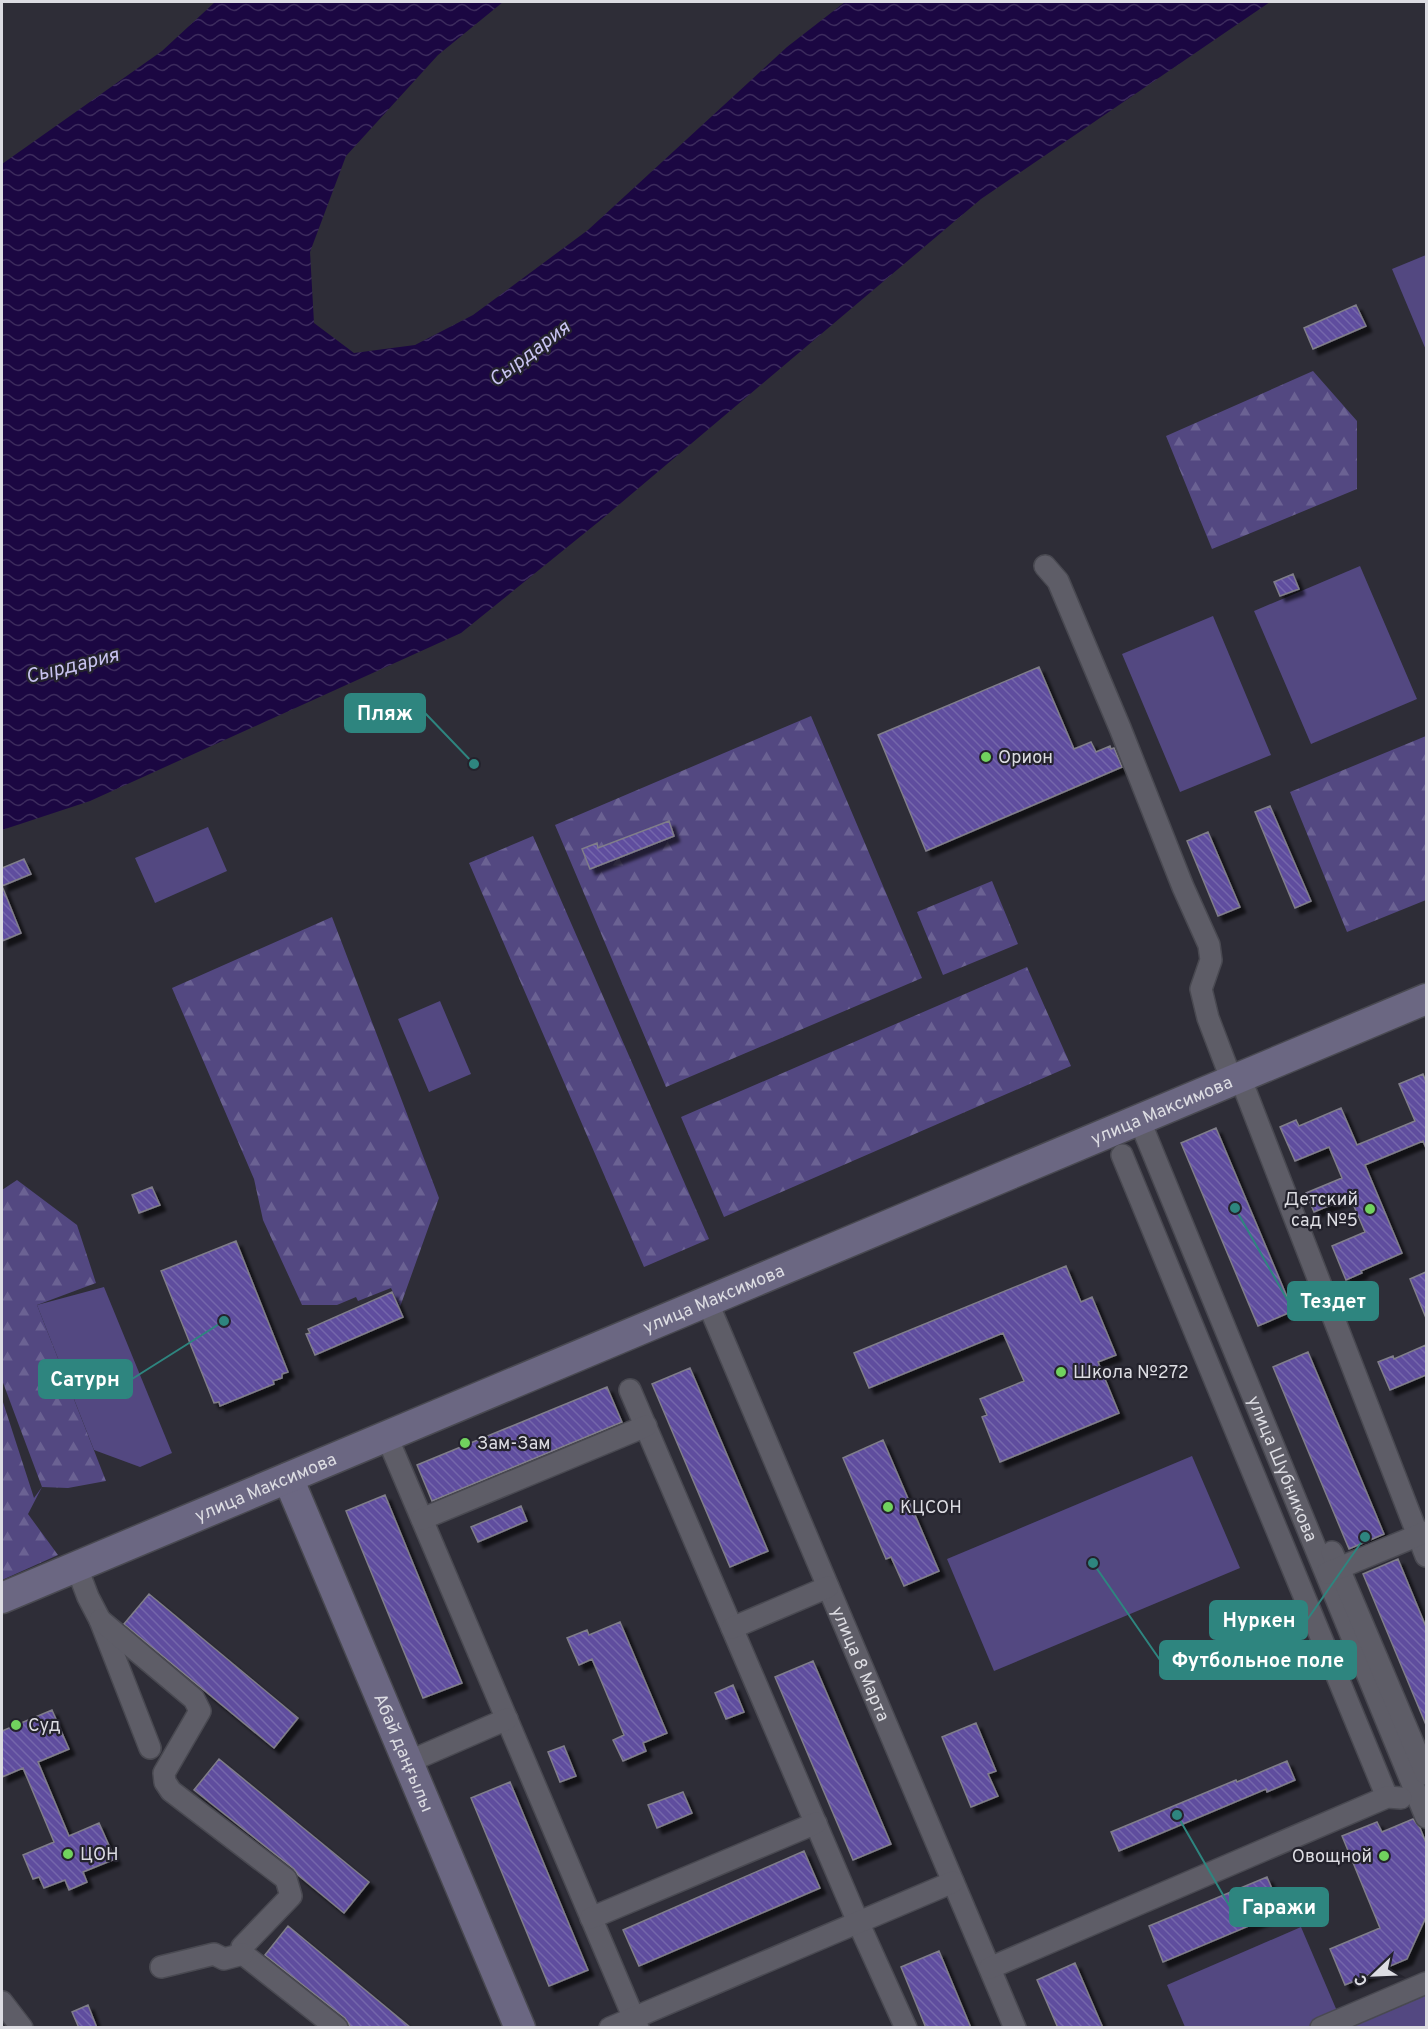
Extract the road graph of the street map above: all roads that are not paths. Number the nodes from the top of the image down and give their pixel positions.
1 (1045, 566) dead end
2 (1426, 999) edge
3 (1236, 1079) junction
4 (1149, 1129) junction
5 (1122, 1155) dead end
6 (707, 1301) junction
7 (630, 1390) dead end
8 (646, 1426) junction
9 (387, 1437) junction
10 (288, 1478) junction
11 (422, 1519) junction
12 (1422, 1534) edge
13 (1426, 1556) edge
14 (77, 1568) junction
15 (1332, 1571) junction
16 (828, 1587) junction
17 (2, 1598) edge
18 (99, 1620) junction
19 (732, 1628) junction
20 (507, 1719) junction
21 (150, 1748) dead end
22 (408, 1762) junction
23 (1426, 1774) edge
24 (1387, 1797) junction
25 (1425, 1810) edge
26 (816, 1823) junction
27 (953, 1882) junction
28 (591, 1918) junction
29 (858, 1922) junction
30 (243, 1954) junction
31 (161, 1966) dead end
32 (990, 1968) junction
33 (1426, 1983) edge
34 (2, 2002) edge
35 (635, 2023) edge
36 (22, 2028) edge
37 (337, 2028) edge
38 (520, 2028) edge
39 (610, 2028) edge
40 (906, 2028) edge
41 (1015, 2028) edge
42 (1321, 2028) edge

1 - 3 street
2 - 3 street, улица Максимова
3 - 4 street, улица Максимова
3 - 12 street
4 - 6 street, улица Максимова
4 - 15 street, улица Шубникова
4 - 15 street
5 - 24 street
6 - 9 street, улица Максимова
6 - 16 street, улица 8 Марта
7 - 8 street
8 - 11 street
8 - 19 street
9 - 10 street, улица Максимова
9 - 11 street
10 - 14 street, улица Максимова
10 - 22 street, Абай даңғылы
11 - 20 street
12 - 13 street
12 - 15 street
14 - 17 street, улица Максимова
14 - 18 street
15 - 23 street
15 - 25 street, улица Шубникова
16 - 19 street
16 - 27 street, улица 8 Марта
18 - 21 street
18 - 30 street
19 - 26 street
20 - 22 street
20 - 28 street
22 - 38 street, Абай даңғылы
24 - 25 street
24 - 32 street
26 - 28 street
26 - 29 street
27 - 29 street
27 - 32 street, улица 8 Марта
28 - 35 street
29 - 35 street
29 - 40 street
30 - 31 street
30 - 37 street
32 - 41 street, улица 8 Марта
33 - 42 street
34 - 36 street
35 - 39 street

